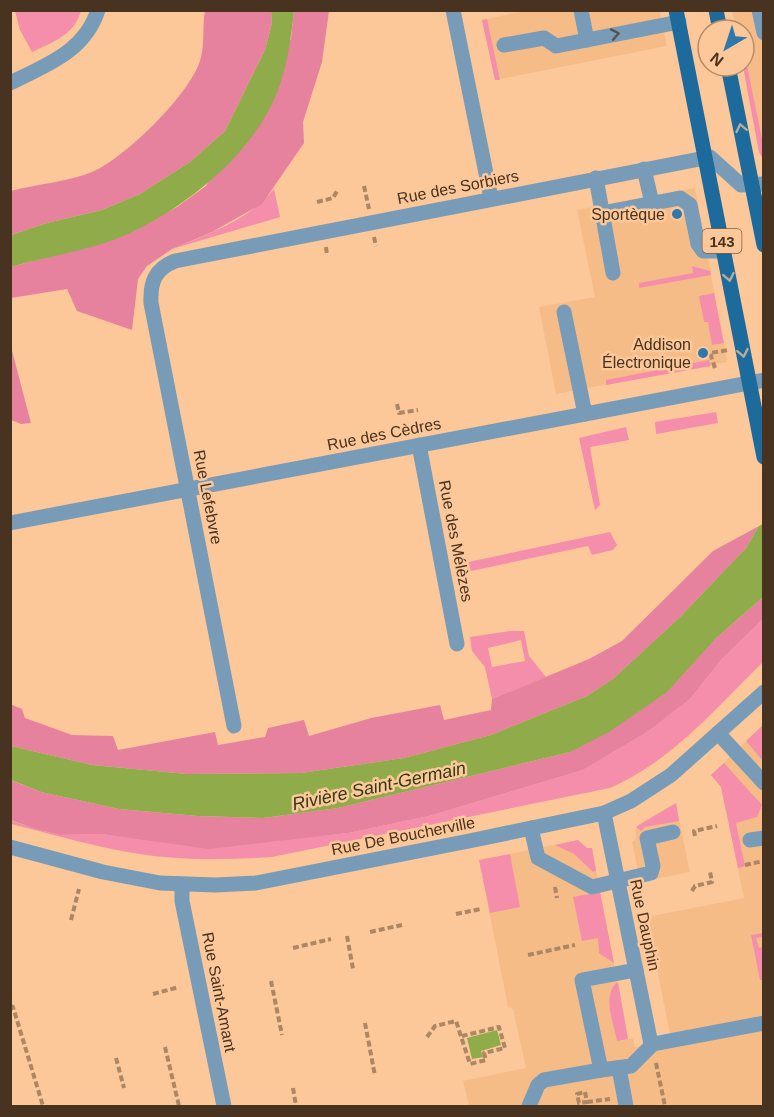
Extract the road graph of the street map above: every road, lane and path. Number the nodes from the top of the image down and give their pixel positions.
1 (98, 10) edge
2 (453, 10) edge
3 (581, 10) edge
4 (759, 10) edge
5 (677, 16) edge
6 (764, 33) edge
7 (587, 40) junction
8 (504, 45) dead end
9 (731, 78) edge
10 (10, 83) edge
11 (705, 158) junction
12 (644, 169) junction
13 (596, 178) junction
14 (758, 185) edge
15 (338, 191) dead end
16 (491, 198) junction
17 (317, 202) dead end
18 (652, 203) junction
19 (602, 213) junction
20 (764, 245) edge
21 (723, 250) junction
22 (613, 273) dead end
23 (154, 276) joint
24 (564, 312) dead end
25 (728, 350) dead end
26 (715, 368) dead end
27 (756, 381) edge
28 (397, 404) dead end
29 (418, 410) dead end
30 (585, 414) junction
31 (419, 445) junction
32 (764, 457) edge
33 (188, 490) junction
34 (10, 523) edge
35 (457, 644) dead end
36 (764, 692) edge
37 (234, 726) dead end
38 (718, 733) junction
39 (764, 783) edge
40 (604, 813) junction
41 (717, 826) dead end
42 (531, 828) junction
43 (673, 832) dead end
44 (695, 837) dead end
45 (10, 848) edge
46 (764, 861) edge
47 (745, 865) dead end
48 (710, 872) dead end
49 (618, 881) junction
50 (182, 885) junction
51 (79, 889) dead end
52 (692, 891) dead end
53 (481, 909) dead end
54 (456, 914) dead end
55 (71, 920) dead end
56 (402, 925) dead end
57 (370, 932) dead end
58 (347, 936) dead end
59 (331, 939) dead end
60 (575, 945) dead end
61 (293, 948) dead end
62 (528, 955) dead end
63 (353, 969) dead end
64 (636, 970) junction
65 (271, 981) dead end
66 (179, 987) dead end
67 (153, 994) dead end
68 (10, 1006) edge
69 (365, 1023) dead end
70 (764, 1023) edge
71 (282, 1035) dead end
72 (462, 1036) junction
73 (427, 1037) dead end
74 (651, 1044) junction
75 (165, 1047) dead end
76 (116, 1058) dead end
77 (619, 1068) junction
78 (600, 1070) junction
79 (658, 1070) dead end
80 (375, 1076) dead end
81 (124, 1088) dead end
82 (293, 1088) dead end
83 (587, 1102) dead end
84 (594, 1102) dead end
85 (43, 1107) edge
86 (179, 1107) edge
87 (224, 1107) edge
88 (296, 1107) edge
89 (529, 1107) edge
90 (626, 1107) edge
91 (665, 1107) edge

1 - 10 street
2 - 16 street
3 - 7 street
4 - 6 street
7 -> 5 street
5 - 11 main road, 143
7 - 8 street
14 -> 9 main road, 143
11 - 12 street, Rue des Sorbiers
11 - 14 street
11 - 21 main road, 143
12 - 13 street, Rue des Sorbiers
12 - 18 street
13 - 16 street, Rue des Sorbiers
13 - 19 street
14 - 20 main road, 143
15 - 17 path
16 - 23 street, Rue des Sorbiers
18 - 19 street
18 - 21 street
19 - 22 street
21 -> 27 main road, 143
23 - 33 street, Rue Lefebvre
24 - 30 street
25 - 26 path
27 - 30 street, Rue des Cèdres
27 - 32 main road, 143
28 - 29 path
30 - 31 street, Rue des Cèdres
31 - 33 street, Rue des Cèdres
31 - 35 street, Rue des Mélèzes
33 - 34 street, Rue des Cèdres
33 - 37 street, Rue Lefebvre
36 - 38 street, Rue De Boucherville
38 - 39 street
38 - 40 street, Rue De Boucherville
40 - 42 street, Rue De Boucherville
40 - 49 street, Rue Dauphin
41 - 44 path
42 - 49 street
42 - 50 street, Rue De Boucherville
43 - 49 street
45 - 50 street, Rue De Boucherville
46 - 47 path
48 - 52 path
49 - 64 street, Rue Dauphin
50 - 87 street, Rue Saint-Amant
51 - 55 path
53 - 54 path
56 - 57 path
58 - 63 path
59 - 61 path
60 - 62 path
64 - 74 street, Rue Dauphin
64 - 78 street
65 - 71 path
66 - 67 path
68 - 85 path
69 - 80 path
70 - 74 street
72 - 72 path
72 - 73 path
74 - 77 street
75 - 86 path
76 - 81 path
77 - 78 street
77 - 90 street
78 - 89 street
79 - 91 path
82 - 88 path
83 - 84 path

